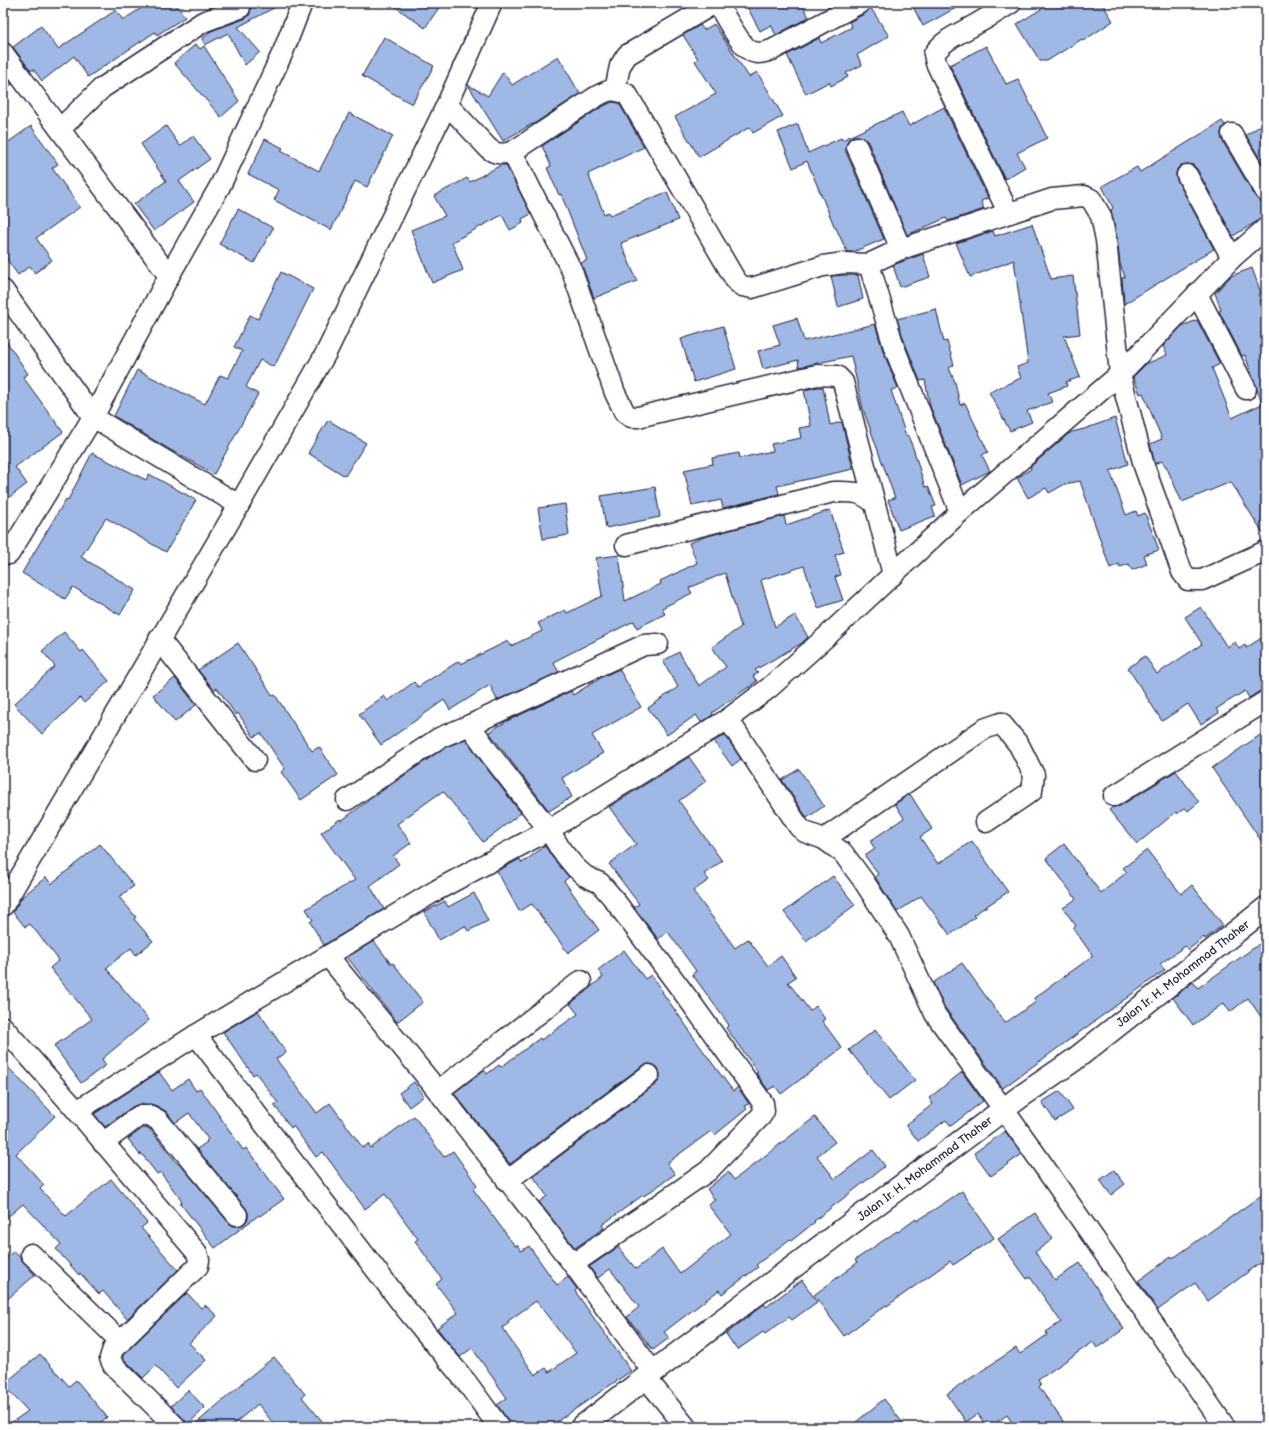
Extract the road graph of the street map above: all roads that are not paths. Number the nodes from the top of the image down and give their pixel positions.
1 (302, 3) edge
2 (492, 3) edge
3 (716, 3) edge
4 (860, 3) edge
5 (1011, 3) edge
6 (240, 8) dead end
7 (3, 53) edge
8 (615, 90) junction
9 (447, 104) junction
10 (60, 129) junction
11 (1232, 134) dead end
12 (857, 147) dead end
13 (512, 152) junction
14 (1187, 175) dead end
15 (1266, 192) edge
16 (1008, 212) junction
17 (1266, 228) edge
18 (901, 249) junction
19 (1232, 258) junction
20 (869, 264) junction
21 (170, 276) junction
22 (3, 290) edge
23 (1198, 294) junction
24 (1120, 374) junction
25 (1246, 389) dead end
26 (93, 417) junction
27 (875, 504) junction
28 (239, 505) junction
29 (960, 512) junction
30 (626, 545) dead end
31 (1266, 551) edge
32 (5, 556) edge
33 (893, 574) junction
34 (159, 639) junction
35 (658, 644) dead end
36 (1266, 702) edge
37 (728, 719) junction
38 (470, 725) junction
39 (255, 760) dead end
40 (1114, 796) dead end
41 (347, 800) dead end
42 (986, 822) dead end
43 (549, 830) junction
44 (824, 839) junction
45 (3, 906) edge
46 (1264, 914) edge
47 (328, 956) junction
48 (581, 981) dead end
49 (3, 1027) edge
50 (196, 1035) junction
51 (649, 1075) dead end
52 (438, 1091) junction
53 (1004, 1110) junction
54 (77, 1111) junction
55 (103, 1143) junction
56 (507, 1180) junction
57 (237, 1215) dead end
58 (31, 1254) dead end
59 (573, 1264) junction
60 (121, 1342) junction
61 (649, 1375) junction
62 (176, 1427) edge
63 (499, 1427) edge
64 (582, 1427) edge
65 (686, 1427) edge
66 (1225, 1427) edge

1 - 21 street
2 - 9 street
3 - 4 street
3 - 8 street
5 - 16 street
6 - 10 street
7 - 10 street
8 - 13 street
8 - 20 street
9 - 13 street
9 - 28 street
10 - 21 street
11 - 15 street
12 - 18 street
13 - 27 street
14 - 19 street
16 - 18 street
16 - 24 street
17 - 19 street
18 - 20 street
19 - 23 street
20 - 29 street
21 - 26 street
22 - 26 street
23 - 24 street
23 - 25 street
24 - 29 street
24 - 31 street
26 - 28 street
26 - 32 street
27 - 30 street
27 - 33 street
28 - 34 street
29 - 33 street
33 - 37 street
34 - 39 street
34 - 45 street
35 - 38 street
36 - 40 street
37 - 43 street
37 - 44 street
38 - 41 street
38 - 43 street
42 - 44 street
43 - 47 street
43 - 59 street
44 - 53 street
46 - 53 main road, Jalan Ir. H. Mohammad Thaher
47 - 50 street
47 - 52 street
48 - 52 street
49 - 54 street
50 - 54 street
50 - 63 street
51 - 56 street
52 - 56 street
53 - 61 main road, Jalan Ir. H. Mohammad Thaher
53 - 66 street
54 - 55 street
55 - 57 street
55 - 60 street
56 - 59 street
58 - 60 street
59 - 61 street
60 - 62 street
61 - 64 main road, Jalan Ir. H. Mohammad Thaher
61 - 65 street

